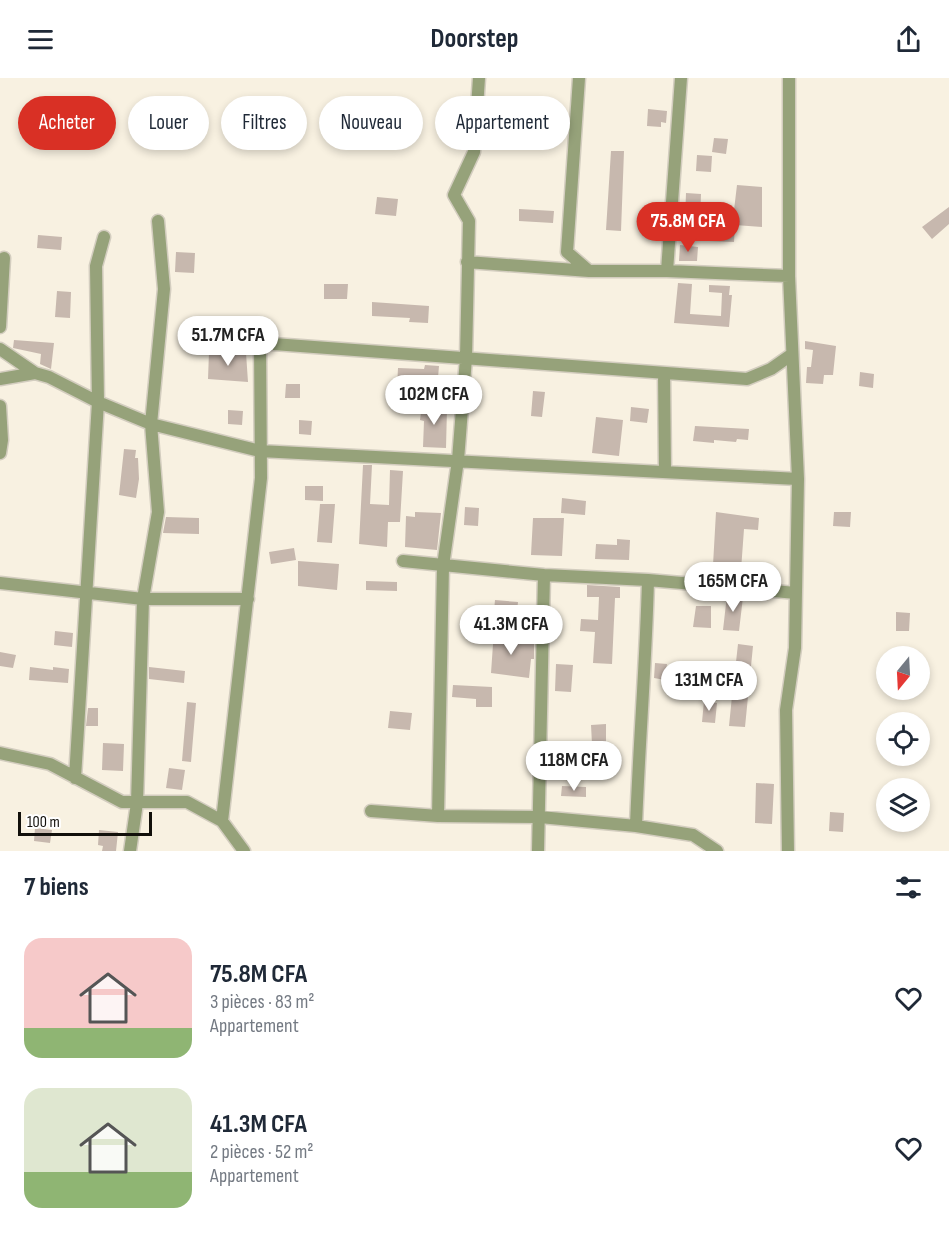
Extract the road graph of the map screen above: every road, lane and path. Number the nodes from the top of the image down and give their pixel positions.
1 (479, 78) edge
2 (579, 78) edge
3 (681, 78) edge
4 (789, 78) edge
5 (158, 221) dead end
6 (104, 237) dead end
7 (4, 258) dead end
8 (467, 262) junction
9 (589, 271) junction
10 (667, 271) junction
11 (789, 276) junction
12 (0, 327) edge
13 (0, 349) edge
14 (791, 355) junction
15 (466, 358) junction
16 (664, 373) junction
17 (35, 374) junction
18 (0, 379) edge
19 (98, 402) junction
20 (0, 406) edge
21 (151, 424) junction
22 (260, 451) junction
23 (0, 453) edge
24 (458, 460) junction
25 (665, 472) junction
26 (798, 479) junction
27 (403, 561) dead end
28 (443, 566) junction
29 (544, 575) junction
30 (648, 580) junction
31 (0, 583) edge
32 (85, 592) junction
33 (796, 593) junction
34 (142, 599) junction
35 (248, 599) junction
36 (0, 753) edge
37 (75, 778) junction
38 (137, 803) junction
39 (371, 811) dead end
40 (438, 816) junction
41 (540, 817) junction
42 (222, 821) junction
43 (636, 826) junction
44 (130, 851) edge
45 (244, 851) edge
46 (538, 851) edge
47 (717, 851) edge
48 (788, 851) edge

1 - 8 street
2 - 9 street
3 - 10 street
4 - 11 street
5 - 21 street
6 - 19 street
7 - 12 street
8 - 9 street
8 - 15 street
9 - 10 street
10 - 11 street
11 - 14 street
13 - 17 street
14 - 16 street
14 - 26 street
15 - 16 street
15 - 22 street
15 - 24 street
16 - 25 street
17 - 18 street
17 - 19 street
19 - 21 street
19 - 32 street
20 - 23 street
21 - 22 street
21 - 34 street
22 - 24 street
22 - 35 street
24 - 25 street
24 - 28 street
25 - 26 street
26 - 33 street
27 - 28 street
28 - 29 street
28 - 40 street
29 - 30 street
29 - 41 street
30 - 33 street
30 - 43 street
31 - 32 street
32 - 34 street
32 - 37 street
33 - 48 street
34 - 35 street
34 - 38 street
35 - 42 street
36 - 37 street
37 - 38 street
38 - 42 street
38 - 44 street
39 - 40 street
40 - 41 street
41 - 43 street
41 - 46 street
42 - 45 street
43 - 47 street

